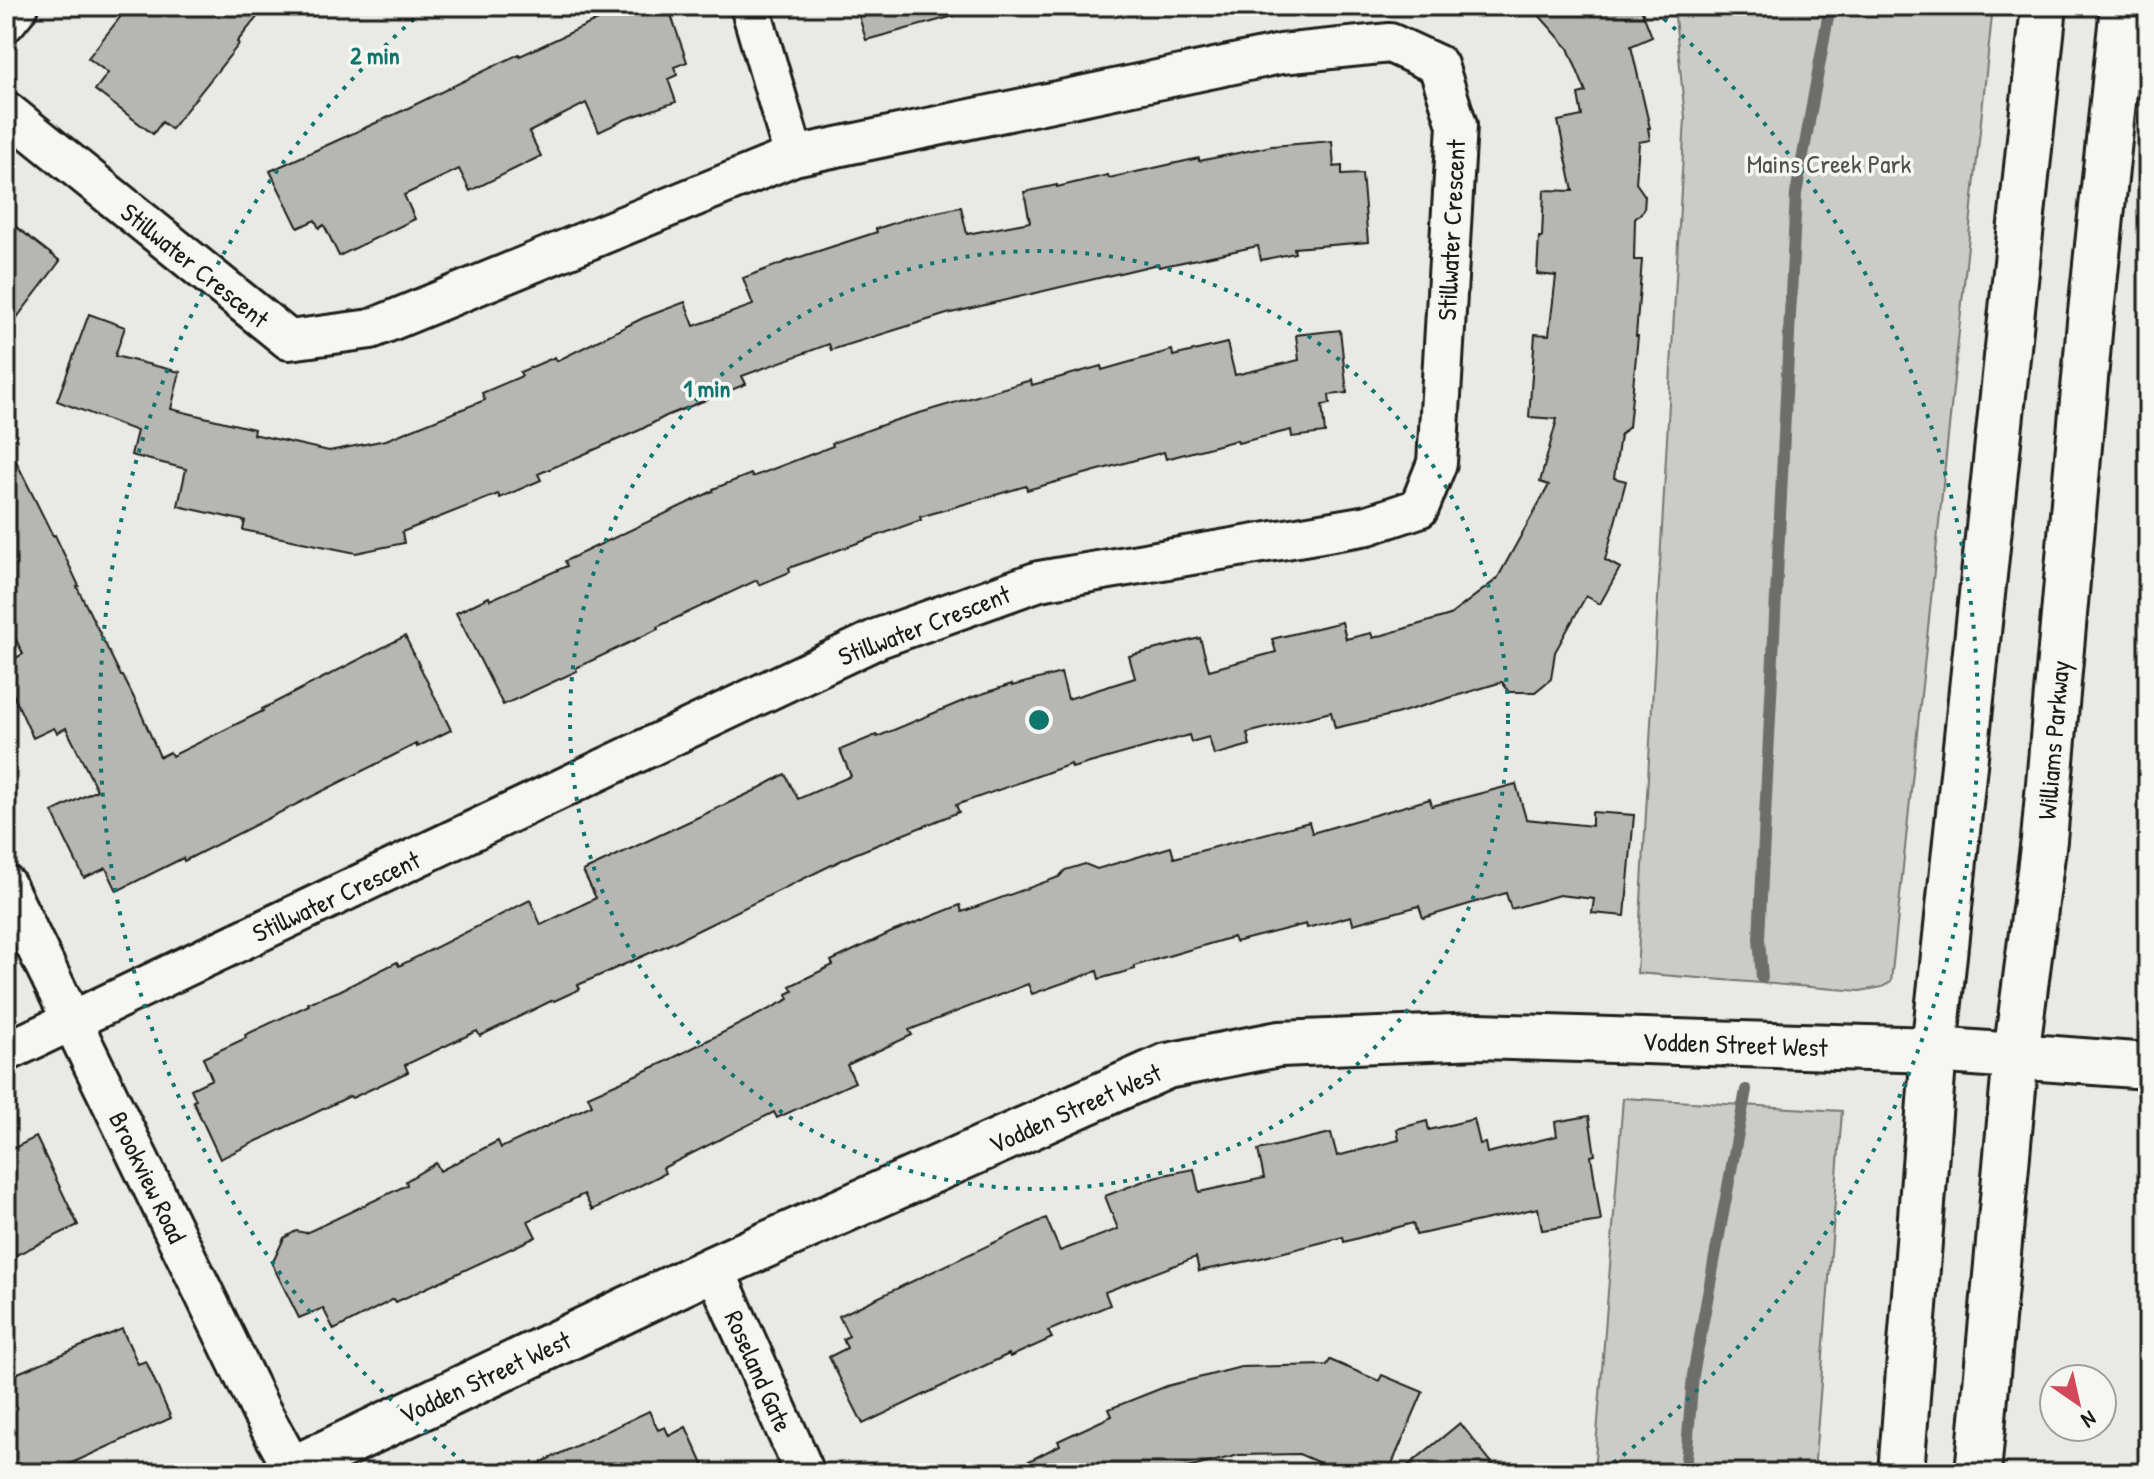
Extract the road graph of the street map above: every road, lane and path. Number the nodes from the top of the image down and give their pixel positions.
1 (19, 6) edge
2 (750, 6) edge
3 (2044, 6) edge
4 (2123, 6) edge
5 (6, 22) edge
6 (6, 111) edge
7 (794, 156) junction
8 (6, 885) edge
9 (72, 1021) junction
10 (1934, 1050) junction
11 (6, 1052) edge
12 (2016, 1056) junction
13 (2148, 1066) edge
14 (714, 1268) junction
15 (289, 1471) edge
16 (805, 1473) edge
17 (1901, 1473) edge
18 (1978, 1473) edge

1 - 5 street
2 - 7 street
3 - 10 main road
4 - 12 main road, Williams Parkway
6 - 7 street, Stillwater Crescent
7 - 9 street, Stillwater Crescent
8 - 9 street, Brookview Road
9 - 11 street, Stillwater Crescent
9 - 15 street, Brookview Road
10 - 12 main road, Vodden Street West
10 - 14 main road, Vodden Street West
10 - 17 main road
12 - 13 main road, Vodden Street West
12 - 18 main road, Williams Parkway
14 - 15 main road, Vodden Street West
14 - 16 street, Roseland Gate

